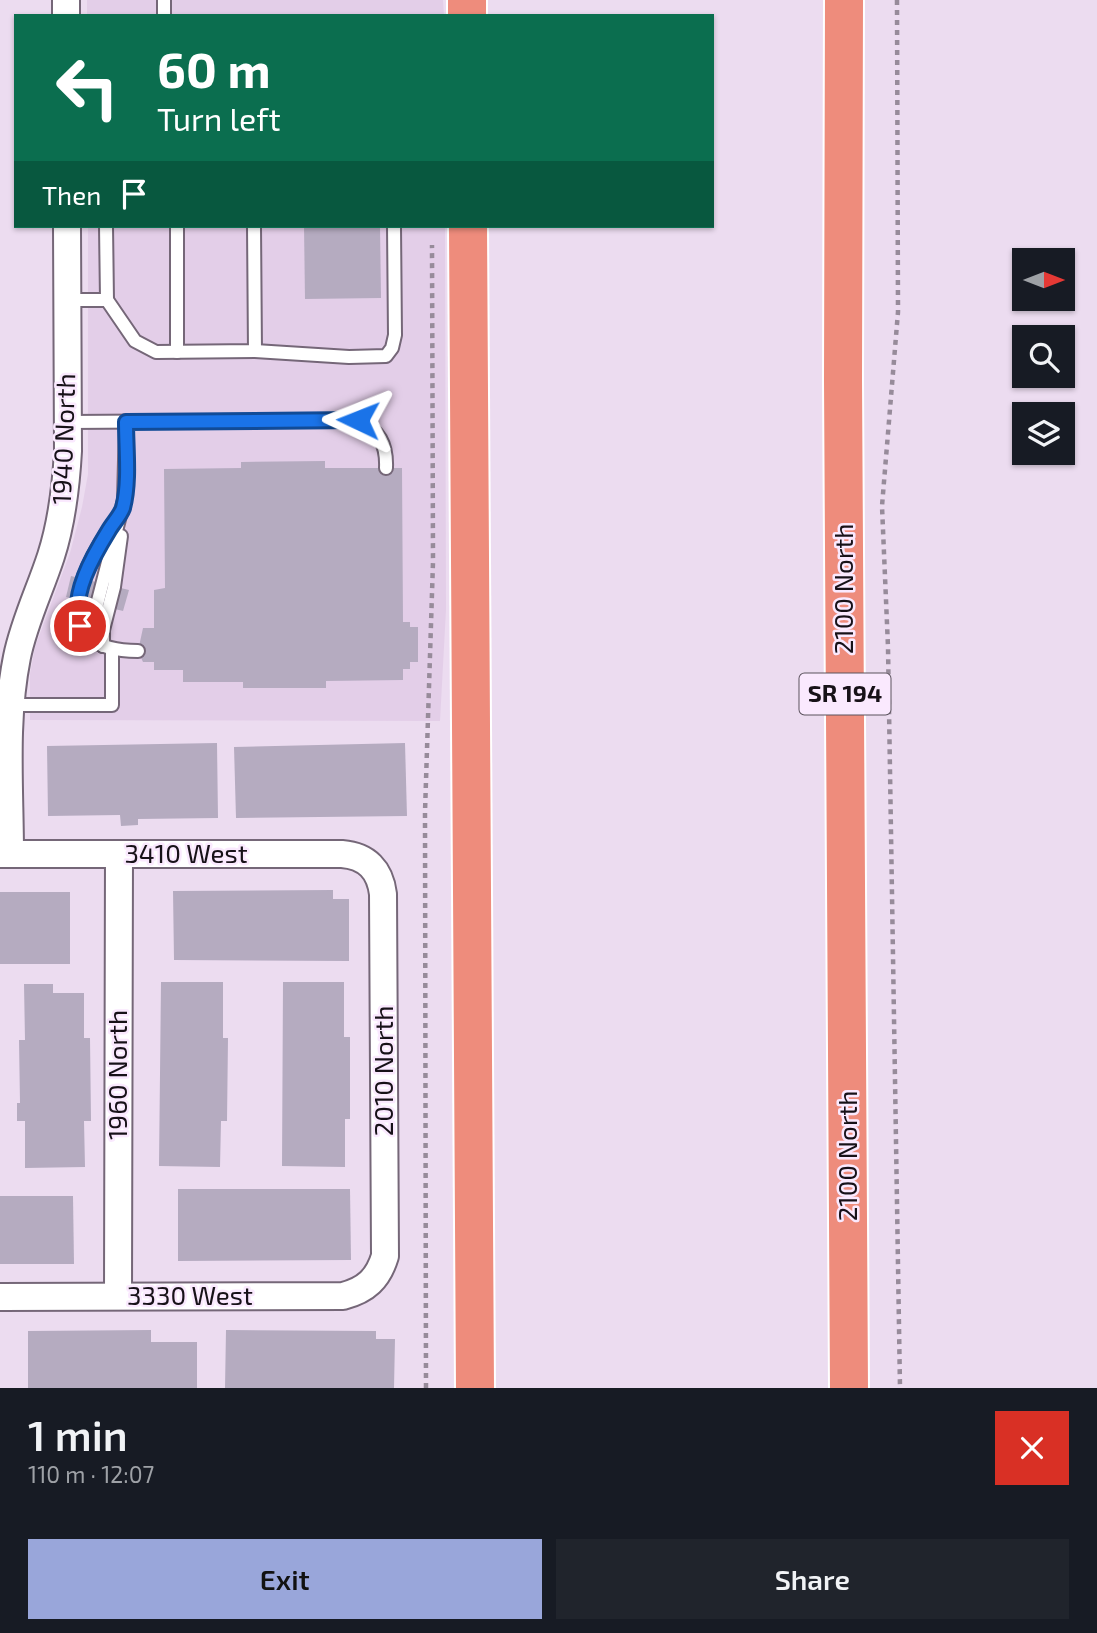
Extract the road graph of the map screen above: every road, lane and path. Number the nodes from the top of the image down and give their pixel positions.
1 (834, 0) edge
2 (844, 0) edge
3 (897, 0) edge
4 (844, 39) junction
5 (67, 228) edge
6 (106, 228) edge
7 (177, 228) edge
8 (254, 228) edge
9 (394, 228) edge
10 (468, 228) edge
11 (432, 239) dead end
12 (67, 300) junction
13 (107, 300) junction
14 (255, 351) junction
15 (177, 352) junction
16 (68, 422) junction
17 (126, 422) junction
18 (386, 468) dead end
19 (122, 511) junction
20 (107, 648) junction
21 (138, 651) dead end
22 (10, 705) junction
23 (5, 854) edge
24 (119, 854) junction
25 (370, 864) joint
26 (374, 1279) joint
27 (118, 1296) junction
28 (0, 1297) edge
29 (426, 1388) edge
30 (475, 1388) edge
31 (849, 1388) edge
32 (900, 1388) edge

1 - 4 highway
2 - 4 highway, 2100 North / SR 194
3 - 32 path
4 - 31 highway, 2100 North / SR 194
5 - 12 street, 1940 North
6 - 13 lane
7 - 15 lane
8 - 14 lane
9 - 14 lane
10 - 30 highway
11 - 29 path
12 - 13 lane
12 - 16 street, 1940 North
13 - 15 lane
14 - 15 lane
16 - 17 lane
16 - 22 street, 1940 North
17 - 18 lane
17 - 19 lane
19 - 20 lane
19 - 20 lane
20 - 21 lane
20 - 22 lane
22 - 23 street, 1940 North
23 - 24 street, 3410 West
24 - 25 street, 3410 West
24 - 27 street, 1960 North
25 - 26 street, 2010 North
26 - 27 street, 3330 West
27 - 28 street, 3330 West

